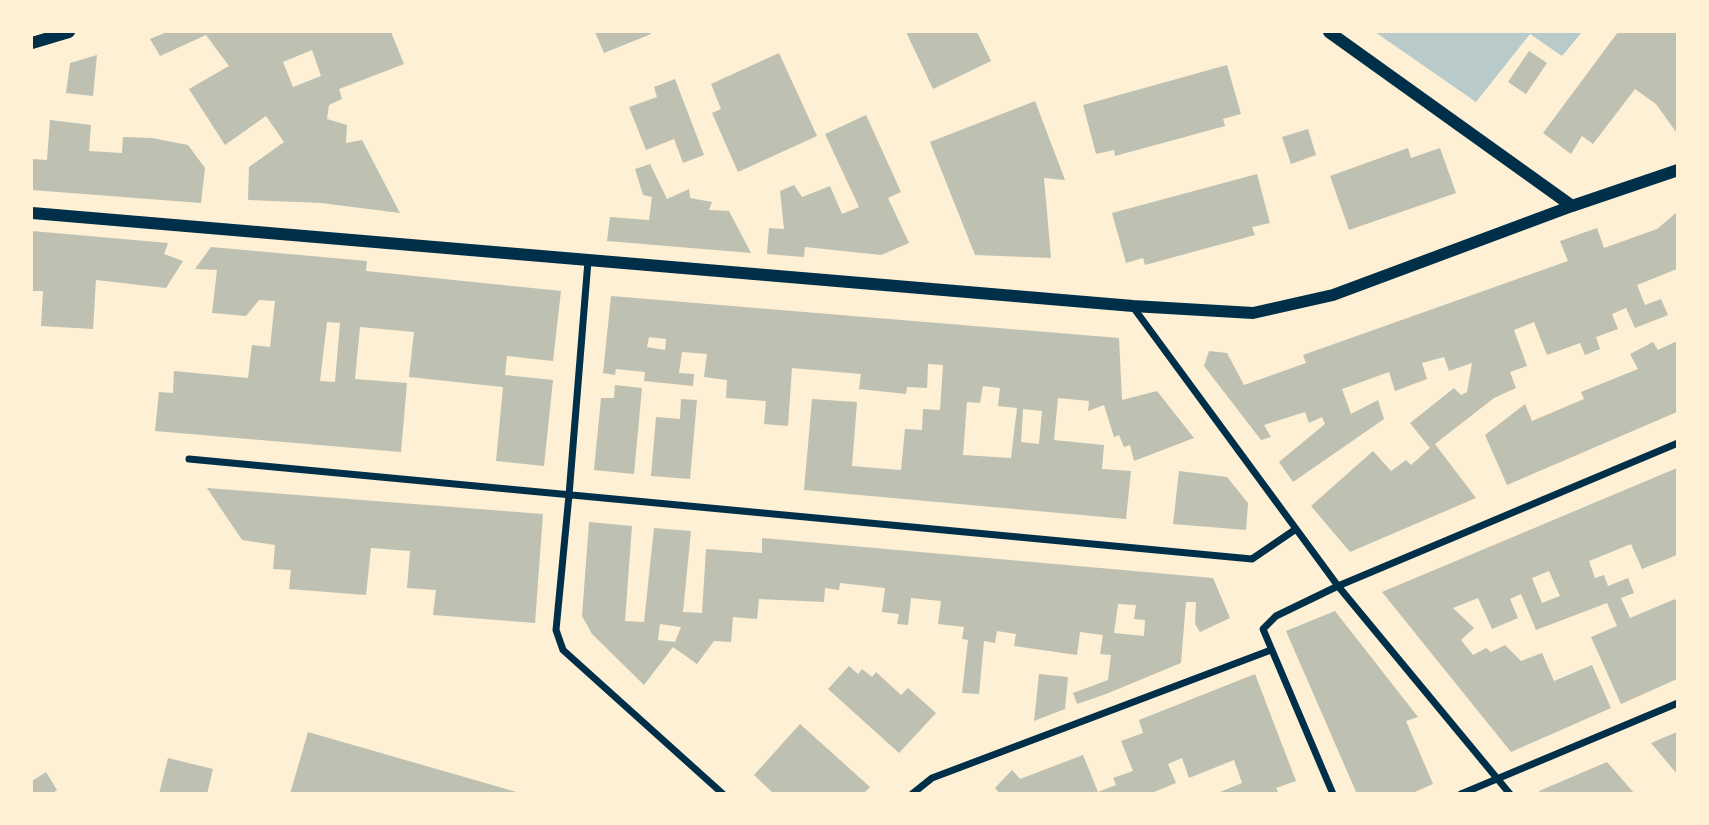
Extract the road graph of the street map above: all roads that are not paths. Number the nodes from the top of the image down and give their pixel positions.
1 (69, 32) edge
2 (1329, 32) edge
3 (32, 43) edge
4 (1677, 171) edge
5 (1572, 206) junction
6 (32, 213) edge
7 (588, 261) junction
8 (1133, 306) junction
9 (1678, 443) edge
10 (189, 460) dead end
11 (569, 495) junction
12 (1296, 529) junction
13 (1338, 586) junction
14 (1271, 650) junction
15 (1678, 703) edge
16 (1497, 778) junction
17 (723, 793) edge
18 (912, 793) edge
19 (1333, 793) edge
20 (1461, 793) edge
21 (1510, 793) edge

1 - 3 street
2 - 5 street
4 - 5 street
5 - 8 street
6 - 7 street
7 - 8 street
7 - 11 street
8 - 12 street
9 - 13 street
10 - 11 street
11 - 12 street
11 - 17 street
12 - 13 street
13 - 14 street
13 - 16 street
14 - 18 street
14 - 19 street
15 - 16 street
16 - 20 street
16 - 21 street

